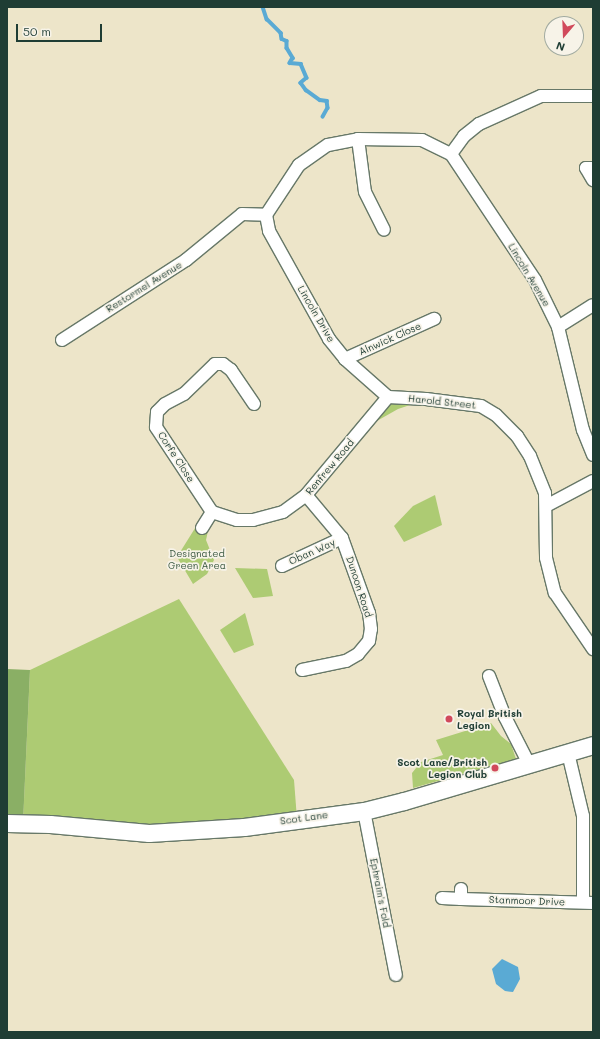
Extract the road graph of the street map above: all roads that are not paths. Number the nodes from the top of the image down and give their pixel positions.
1 (593, 96) edge
2 (358, 139) junction
3 (451, 154) junction
4 (593, 168) edge
5 (593, 180) edge
6 (266, 215) junction
7 (384, 230) dead end
8 (593, 305) edge
9 (434, 319) dead end
10 (558, 327) junction
11 (62, 340) dead end
12 (345, 359) junction
13 (388, 397) junction
14 (254, 404) dead end
15 (588, 427) edge
16 (593, 455) edge
17 (593, 481) edge
18 (306, 495) junction
19 (546, 506) junction
20 (212, 512) junction
21 (202, 528) dead end
22 (342, 538) junction
23 (282, 566) dead end
24 (593, 648) edge
25 (302, 670) dead end
26 (490, 676) dead end
27 (593, 746) edge
28 (568, 753) junction
29 (529, 764) junction
30 (364, 811) junction
31 (7, 823) edge
32 (442, 898) dead end
33 (588, 903) edge
34 (396, 975) dead end

1 - 3 street
2 - 3 street
2 - 6 street
2 - 7 street
3 - 10 street, Lincoln Avenue
4 - 5 street
6 - 11 street, Restormel Avenue
6 - 12 street, Lincoln Drive
8 - 10 street
9 - 12 street, Alnwick Close
10 - 15 street, Lincoln Avenue
12 - 13 street, Lincoln Drive
13 - 18 street, Renfrew Road
13 - 19 street, Harold Street
14 - 20 street, Corfe Close
15 - 16 street, Lincoln Avenue
17 - 19 street
18 - 20 street, Renfrew Road
18 - 22 street, Dunoon Road
19 - 24 street, Harold Street
20 - 21 street
22 - 23 street, Oban Way
22 - 25 street, Dunoon Road
26 - 29 street
27 - 28 main road, Scot Lane
28 - 29 main road, Scot Lane
28 - 33 street
29 - 30 main road, Scot Lane
30 - 31 main road, Scot Lane
30 - 34 street, Ephraim's Fold
32 - 33 street, Stanmoor Drive

